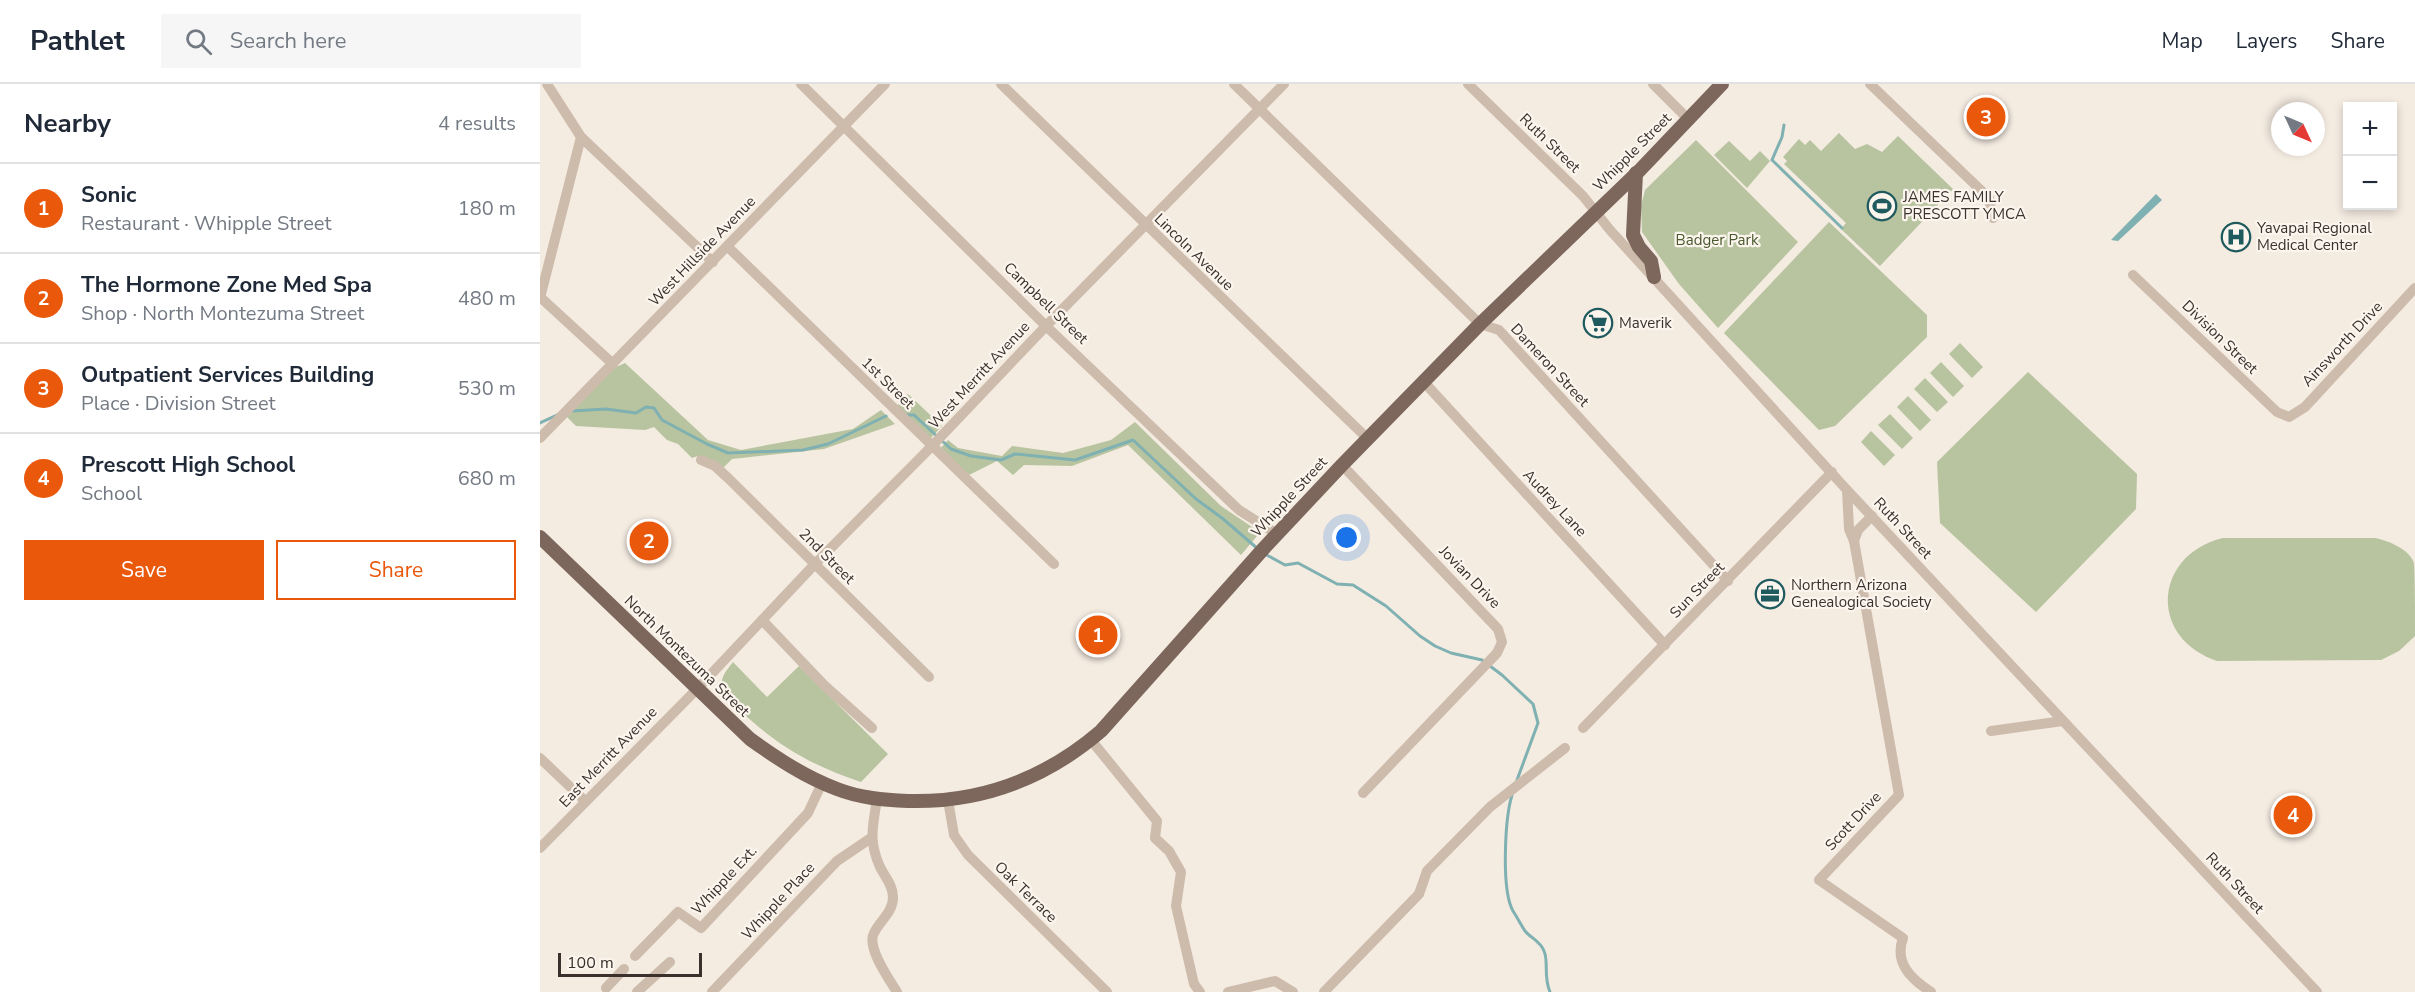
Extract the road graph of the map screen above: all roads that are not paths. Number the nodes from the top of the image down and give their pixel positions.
1 (547, 84) edge
2 (801, 84) edge
3 (885, 84) edge
4 (1001, 84) edge
5 (1234, 84) edge
6 (1284, 84) edge
7 (1468, 84) edge
8 (1653, 84) edge
9 (1722, 84) edge
10 (1870, 84) edge
11 (1260, 109) junction
12 (1688, 119) junction
13 (844, 126) junction
14 (581, 137) junction
15 (1636, 173) junction
16 (1595, 211) junction
17 (1993, 218) dead end
18 (1145, 226) junction
19 (728, 247) junction
20 (713, 262) junction
21 (2133, 275) dead end
22 (1654, 277) junction
23 (2415, 288) edge
24 (540, 298) edge
25 (1480, 324) junction
26 (1046, 326) junction
27 (613, 364) junction
28 (1424, 382) junction
29 (2289, 417) joint
30 (540, 438) edge
31 (1368, 439) junction
32 (933, 446) junction
33 (701, 460) dead end
34 (1342, 465) junction
35 (1832, 472) junction
36 (1847, 489) junction
37 (1872, 516) junction
38 (1277, 534) junction
39 (540, 537) edge
40 (1854, 541) junction
41 (1054, 564) dead end
42 (814, 565) junction
43 (1728, 581) junction
44 (762, 620) junction
45 (1665, 645) junction
46 (929, 677) dead end
47 (698, 688) junction
48 (2063, 721) junction
49 (872, 728) dead end
50 (1583, 728) dead end
51 (1991, 730) dead end
52 (1091, 740) junction
53 (1565, 748) dead end
54 (540, 758) edge
55 (822, 783) junction
56 (1363, 793) dead end
57 (877, 799) junction
58 (948, 800) junction
59 (585, 801) junction
60 (871, 838) junction
61 (540, 849) edge
62 (635, 956) dead end
63 (670, 962) dead end
64 (624, 969) dead end
65 (606, 991) edge
66 (637, 992) edge
67 (712, 992) edge
68 (897, 992) edge
69 (1107, 992) edge
70 (1200, 992) edge
71 (1228, 992) edge
72 (1293, 992) edge
73 (1324, 992) edge
74 (1931, 992) edge
75 (2317, 992) edge

1 - 14 street
2 - 13 street, Campbell Street
3 - 13 street, West Hillside Avenue
4 - 18 street, Lincoln Avenue
5 - 11 street, Dameron Street
6 - 11 street, West Merritt Avenue
7 - 16 street, Ruth Street
8 - 12 street
9 - 12 main road, Whipple Street
10 - 17 street
11 - 18 street, West Merritt Avenue
11 - 25 street, Dameron Street
12 - 15 main road, Whipple Street
13 - 19 street, West Hillside Avenue
13 - 26 street, Campbell Street
14 - 20 street
14 - 24 street
15 - 16 main road, Whipple Street
15 - 22 main road
16 - 22 street, Ruth Street
16 - 25 main road, Whipple Street
18 - 26 street, West Merritt Avenue
18 - 31 street, Lincoln Avenue
19 - 20 street, West Hillside Avenue
19 - 32 street, 1st Street
20 - 27 street, West Hillside Avenue
21 - 29 street, Division Street
22 - 35 street, Ruth Street
23 - 29 street, Ainsworth Drive
24 - 27 street
25 - 28 main road, Whipple Street
25 - 43 street, Dameron Street
26 - 32 street, West Merritt Avenue
26 - 38 street, Campbell Street
27 - 30 street, West Hillside Avenue
28 - 31 main road, Whipple Street
28 - 45 street, Audrey Lane
31 - 34 main road, Whipple Street
32 - 41 street, 1st Street
32 - 42 street, West Merritt Avenue
33 - 42 street, 2nd Street
34 - 38 main road, Whipple Street
34 - 56 street, Jovian Drive
35 - 36 street, Ruth Street
35 - 43 street, Sun Street
36 - 37 street, Ruth Street
36 - 40 street, Scott Drive
37 - 40 street
37 - 48 street, Ruth Street
38 - 52 main road, Whipple Street
39 - 47 main road, North Montezuma Street
40 - 74 street, Scott Drive
42 - 44 street, West Merritt Avenue
42 - 46 street, 2nd Street
43 - 45 street, Sun Street
44 - 47 street, West Merritt Avenue
44 - 49 street
45 - 50 street, Sun Street
47 - 55 main road, North Montezuma Street
47 - 59 street, East Merritt Avenue
48 - 51 street
48 - 75 street, Ruth Street
52 - 58 main road, Whipple Street
52 - 70 street
53 - 73 street
54 - 59 street
55 - 57 main road, Whipple Street
55 - 62 street, Whipple Ext.
57 - 58 main road, Whipple Street
57 - 60 street
58 - 69 street, Oak Terrace
59 - 61 street, East Merritt Avenue
60 - 67 street, Whipple Place
60 - 68 street
63 - 66 street
64 - 65 street
71 - 72 street

